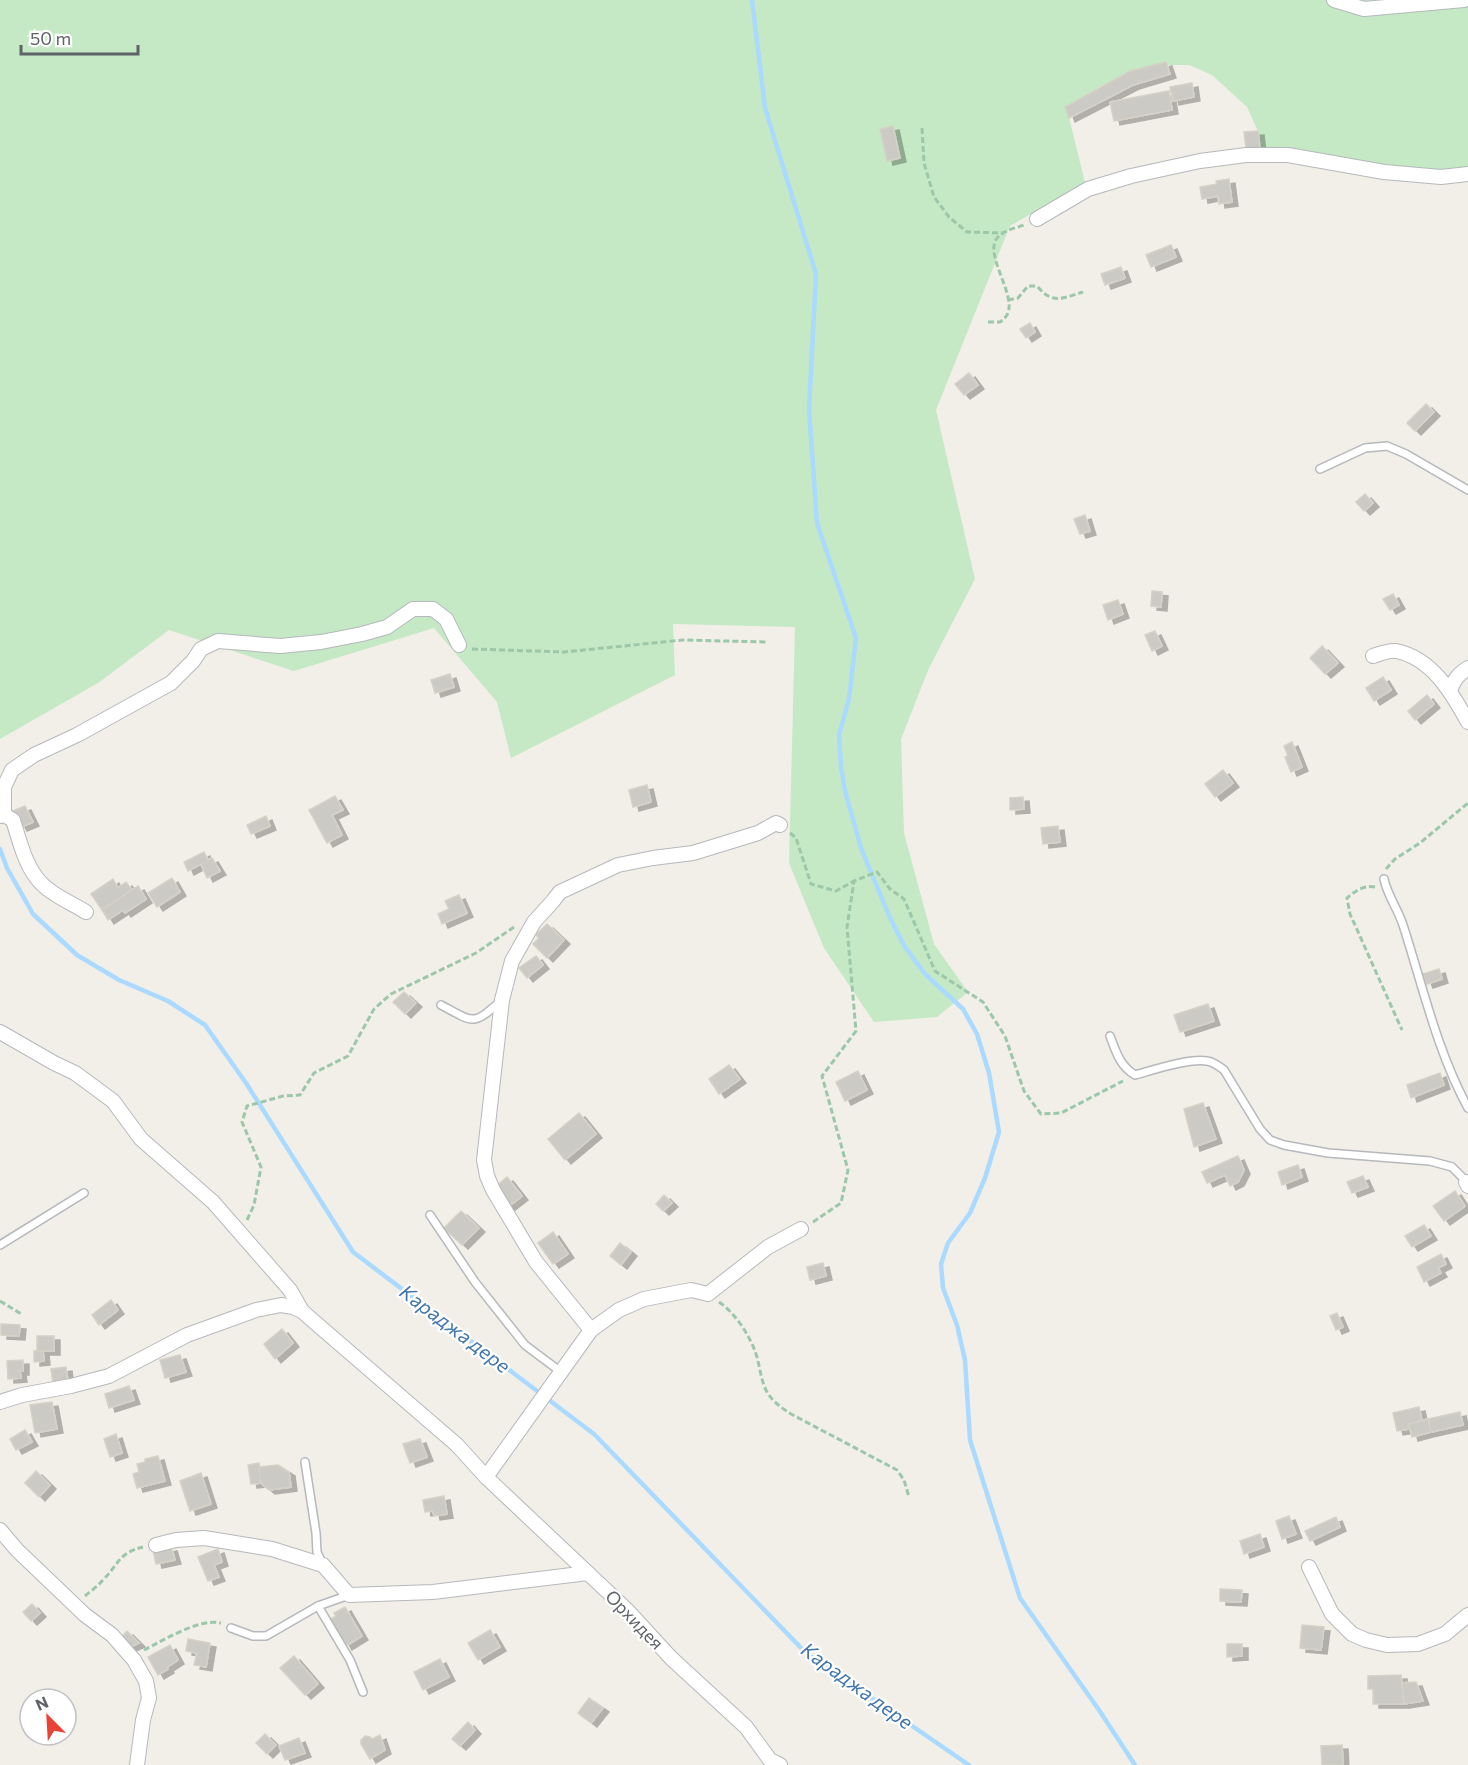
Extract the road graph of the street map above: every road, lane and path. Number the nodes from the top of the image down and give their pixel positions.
1 (1334, 0) edge
2 (1464, 0) edge
3 (922, 128) dead end
4 (1468, 174) edge
5 (1037, 219) joint
6 (1004, 233) junction
7 (1083, 292) dead end
8 (1008, 300) junction
9 (988, 322) dead end
10 (1320, 469) dead end
11 (1468, 490) edge
12 (767, 642) dead end
13 (459, 645) joint
14 (1373, 656) dead end
15 (1468, 668) edge
16 (1450, 690) junction
17 (1468, 722) edge
18 (1468, 803) edge
19 (2, 815) edge
20 (780, 825) joint
21 (1384, 879) joint
22 (854, 881) junction
23 (1386, 889) junction
24 (86, 912) dead end
25 (521, 922) dead end
26 (502, 1000) junction
27 (441, 1005) dead end
28 (1402, 1030) dead end
29 (0, 1032) edge
30 (1110, 1036) dead end
31 (1135, 1075) junction
32 (1468, 1108) edge
33 (1467, 1182) edge
34 (84, 1194) dead end
35 (430, 1215) dead end
36 (801, 1229) joint
37 (241, 1234) junction
38 (0, 1245) edge
39 (708, 1294) junction
40 (0, 1300) edge
41 (302, 1311) junction
42 (23, 1315) dead end
43 (591, 1330) junction
44 (561, 1372) junction
45 (0, 1402) edge
46 (305, 1462) dead end
47 (486, 1477) junction
48 (909, 1497) dead end
49 (0, 1530) edge
50 (156, 1545) joint
51 (323, 1565) junction
52 (1309, 1567) dead end
53 (588, 1573) junction
54 (349, 1595) junction
55 (75, 1604) junction
56 (318, 1606) junction
57 (1468, 1615) edge
58 (231, 1628) joint
59 (133, 1658) junction
60 (363, 1692) dead end
61 (137, 1765) edge
62 (780, 1765) edge

1 - 2 street
3 - 6 path
4 - 5 street
5 - 6 path
6 - 8 path
7 - 8 path
8 - 9 path
10 - 11 lane
12 - 13 path
13 - 19 street
14 - 16 street
15 - 16 street
16 - 17 street
18 - 21 path
19 - 24 street
20 - 22 path
20 - 26 street
21 - 23 lane
22 - 31 path
22 - 36 path
23 - 28 path
23 - 32 lane
25 - 37 path
26 - 27 lane
26 - 43 street
29 - 37 street, Орхидея
30 - 31 lane
31 - 33 lane
34 - 38 lane
35 - 44 lane
36 - 39 street
37 - 41 street, Орхидея
39 - 43 street
39 - 48 path
40 - 42 path
41 - 45 street
41 - 47 street, Орхидея
43 - 44 street
44 - 47 street
46 - 51 lane
47 - 53 street, Орхидея
49 - 55 street
50 - 51 street
50 - 55 path
51 - 54 street
52 - 57 street
53 - 54 street
53 - 62 street, Орхидея
54 - 56 lane
55 - 59 street
56 - 58 lane
56 - 60 lane
58 - 59 path
59 - 61 street

